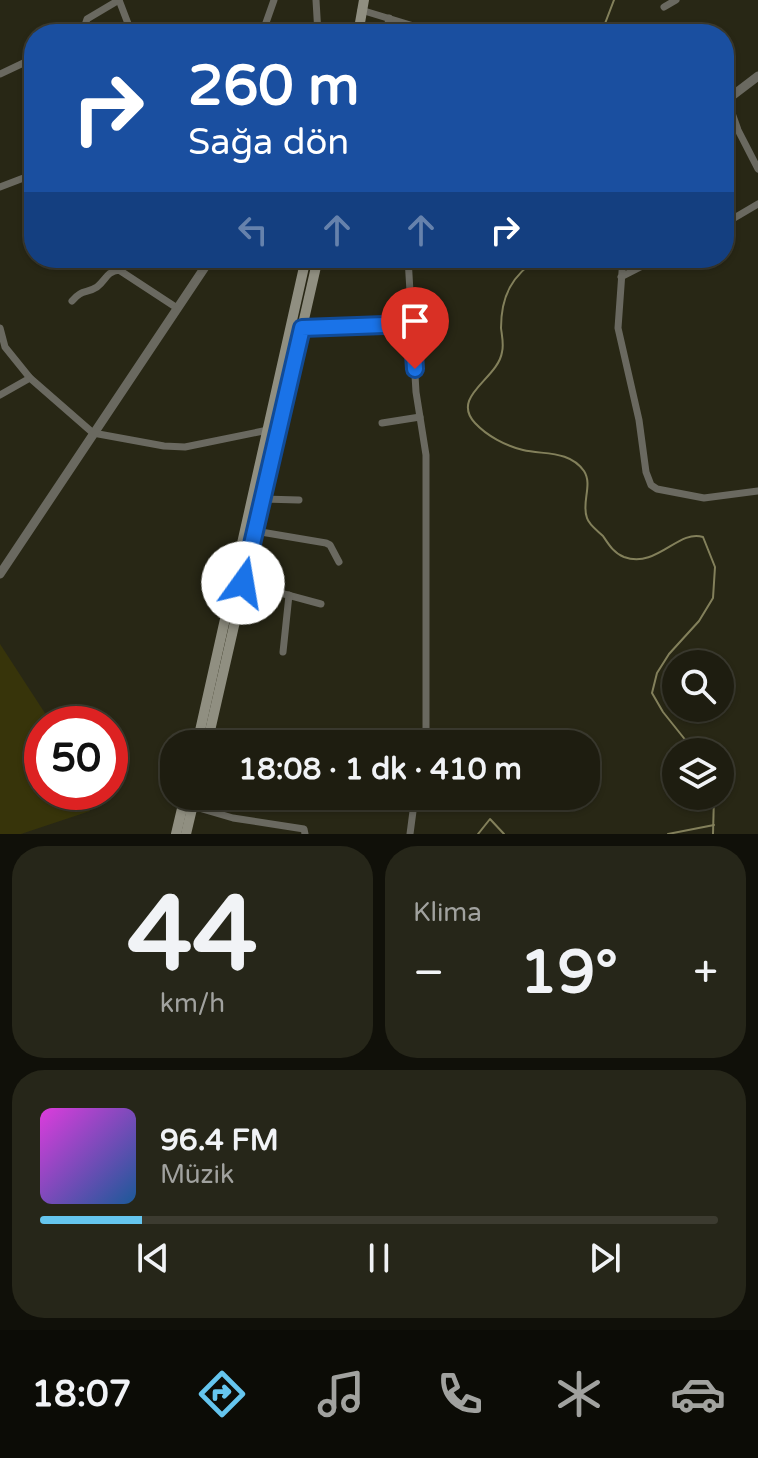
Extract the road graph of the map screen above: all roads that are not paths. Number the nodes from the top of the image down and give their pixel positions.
1 (119, 0) edge
2 (274, 0) edge
3 (315, 0) edge
4 (676, 0) edge
5 (364, 5) edge
6 (664, 7) dead end
7 (389, 18) junction
8 (85, 24) edge
9 (128, 24) edge
10 (266, 24) edge
11 (317, 24) edge
12 (388, 24) edge
13 (408, 24) edge
14 (24, 63) edge
15 (0, 74) edge
16 (758, 76) edge
17 (734, 94) edge
18 (734, 116) edge
19 (755, 158) edge
20 (758, 169) edge
21 (24, 178) edge
22 (0, 187) edge
23 (758, 204) edge
24 (734, 218) edge
25 (204, 268) edge
26 (304, 268) edge
27 (316, 268) edge
28 (409, 268) edge
29 (622, 268) edge
30 (639, 268) edge
31 (621, 277) junction
32 (72, 301) dead end
33 (177, 308) junction
34 (412, 324) junction
35 (0, 328) edge
36 (302, 328) junction
37 (30, 378) junction
38 (0, 395) edge
39 (420, 417) junction
40 (382, 423) dead end
41 (273, 430) junction
42 (93, 433) junction
43 (758, 491) edge
44 (263, 499) junction
45 (299, 500) dead end
46 (255, 531) junction
47 (339, 562) dead end
48 (0, 574) edge
49 (243, 583) junction
50 (289, 595) junction
51 (321, 604) dead end
52 (283, 652) dead end
53 (200, 730) edge
54 (210, 730) edge
55 (426, 730) edge
56 (182, 810) edge
57 (191, 810) edge
58 (214, 810) edge
59 (413, 810) edge
60 (176, 834) edge
61 (186, 834) edge
62 (305, 834) edge
63 (410, 834) edge

1 - 8 street
1 - 9 street
2 - 10 street
3 - 11 street
4 - 6 street
5 - 7 street
7 - 12 street
7 - 13 street
14 - 15 street
16 - 17 street
18 - 19 street
19 - 20 street
21 - 22 street
23 - 24 street
25 - 33 street
26 - 41 main road
27 - 36 main road
28 - 34 street
29 - 31 street
30 - 31 street
31 - 43 street
32 - 33 street
33 - 42 street
34 - 36 street
34 - 39 street
35 - 37 street
36 - 41 main road
37 - 38 street
37 - 42 street
39 - 40 street
39 - 55 street
41 - 42 street
41 - 44 main road
41 - 53 main road
42 - 48 street
44 - 45 street
44 - 46 main road
46 - 47 street
46 - 49 main road
49 - 50 street
49 - 54 main road
50 - 51 street
50 - 52 street
56 - 60 main road
57 - 61 main road
58 - 62 street
59 - 63 street

